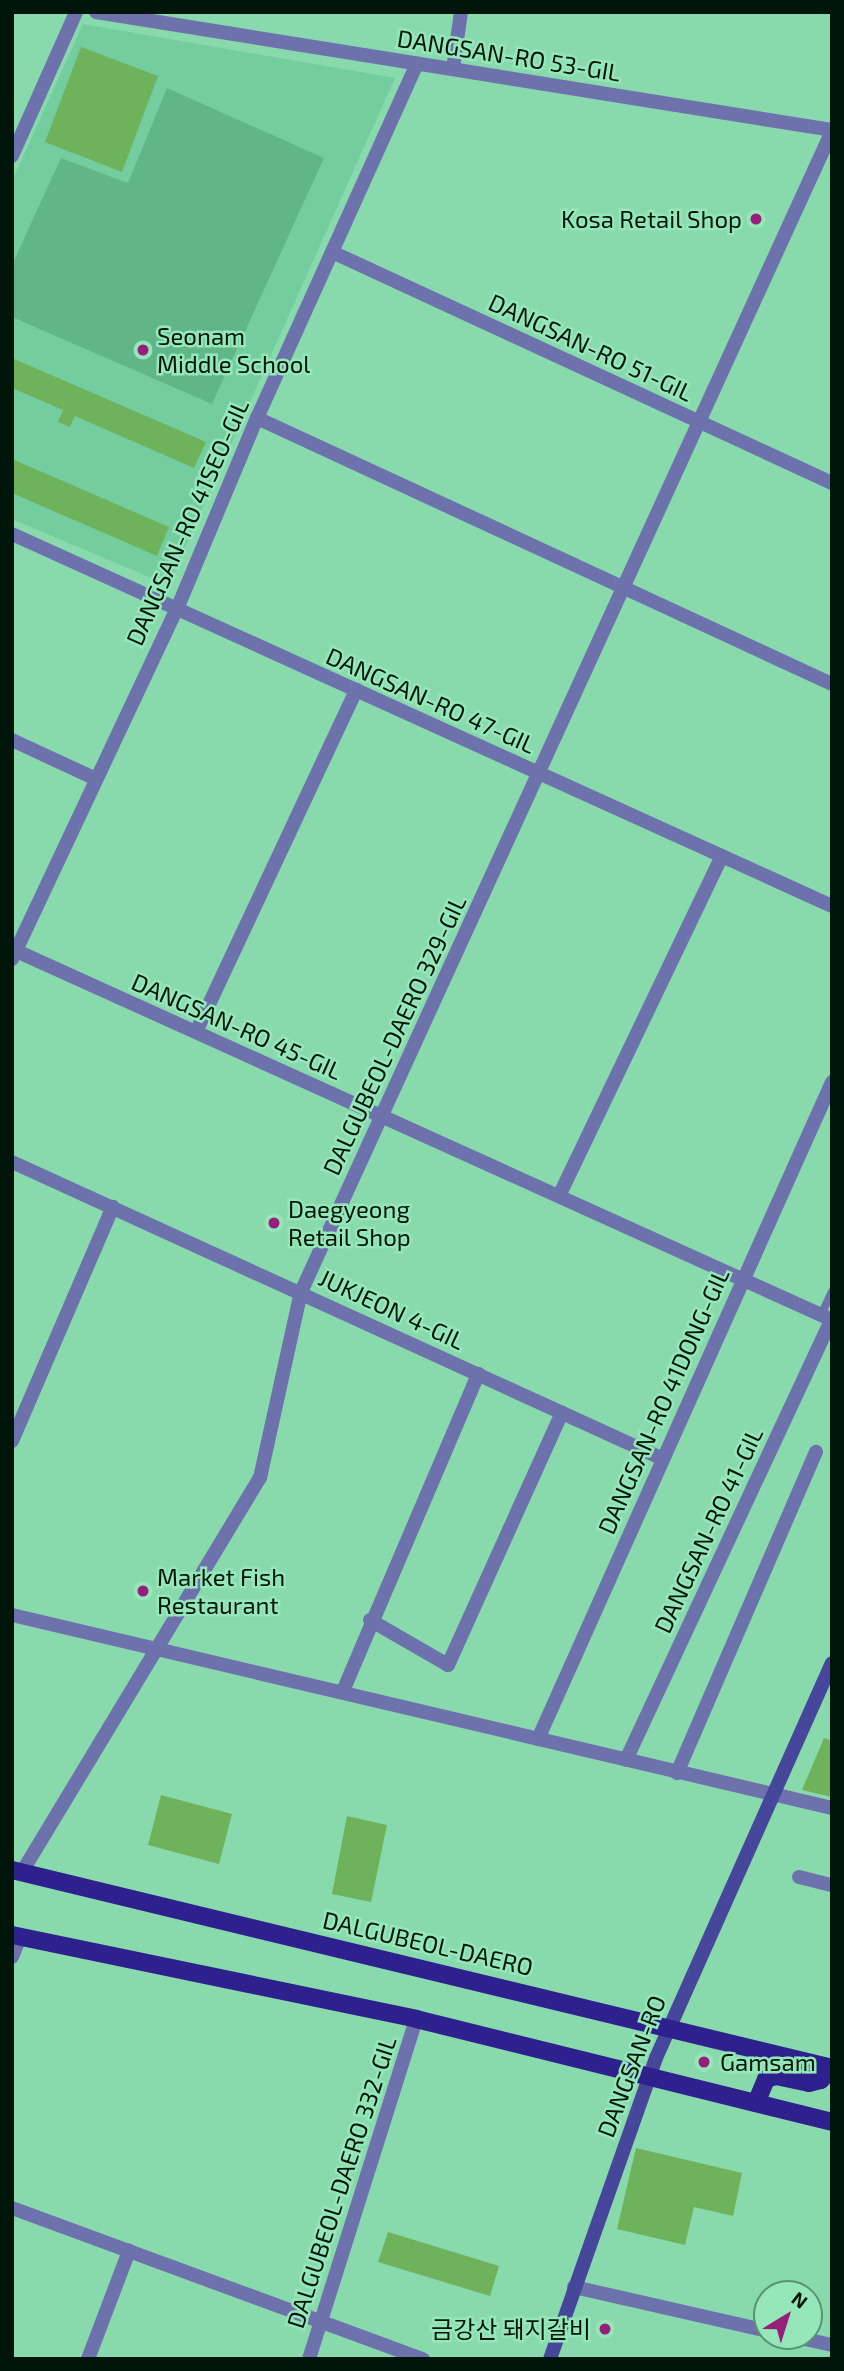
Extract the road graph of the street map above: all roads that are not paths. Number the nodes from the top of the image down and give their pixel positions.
1 (75, 12) edge
2 (96, 12) edge
3 (461, 12) edge
4 (417, 63) junction
5 (453, 69) junction
6 (832, 131) edge
7 (12, 156) edge
8 (332, 252) junction
9 (257, 418) junction
10 (699, 422) junction
11 (832, 483) edge
12 (12, 534) edge
13 (623, 587) junction
14 (177, 608) junction
15 (832, 684) edge
16 (356, 690) junction
17 (12, 740) edge
18 (538, 773) junction
19 (94, 778) junction
20 (722, 856) junction
21 (832, 906) edge
22 (13, 953) edge
23 (196, 1032) junction
24 (832, 1082) edge
25 (382, 1116) junction
26 (12, 1162) edge
27 (559, 1196) junction
28 (113, 1207) junction
29 (742, 1279) junction
30 (832, 1291) edge
31 (301, 1292) junction
32 (828, 1318) edge
33 (478, 1374) junction
34 (562, 1412) junction
35 (12, 1441) edge
36 (816, 1452) dead end
37 (661, 1458) junction
38 (12, 1615) edge
39 (370, 1620) junction
40 (159, 1649) junction
41 (832, 1663) edge
42 (828, 1682) edge
43 (343, 1691) junction
44 (538, 1739) junction
45 (626, 1760) junction
46 (677, 1773) junction
47 (771, 1796) junction
48 (832, 1808) edge
49 (17, 1871) edge
50 (799, 1877) dead end
51 (832, 1885) edge
52 (16, 1936) edge
53 (12, 1957) edge
54 (416, 2019) junction
55 (670, 2026) junction
56 (831, 2068) edge
57 (649, 2076) junction
58 (756, 2103) junction
59 (832, 2122) edge
60 (12, 2208) edge
61 (129, 2251) junction
62 (574, 2287) junction
63 (321, 2321) junction
64 (753, 2328) edge
65 (416, 2357) edge
66 (88, 2359) edge
67 (309, 2359) edge
68 (550, 2359) edge

1 - 7 street
2 - 4 street, DANGSAN-RO 53-GIL
3 - 5 street
4 - 5 street, DANGSAN-RO 53-GIL
4 - 8 street, DANGSAN-RO 41SEO-GIL
5 - 6 street, DANGSAN-RO 53-GIL
6 - 10 street, DALGUBEOL-DAERO 329-GIL
8 - 9 street, DANGSAN-RO 41SEO-GIL
8 - 10 street, DANGSAN-RO 51-GIL
9 - 13 street
9 - 14 street, DANGSAN-RO 41SEO-GIL
10 - 11 street, DANGSAN-RO 51-GIL
10 - 13 street, DALGUBEOL-DAERO 329-GIL
12 - 14 street, DANGSAN-RO 47-GIL
13 - 15 street
13 - 18 street, DALGUBEOL-DAERO 329-GIL
14 - 16 street, DANGSAN-RO 47-GIL
14 - 19 street, DANGSAN-RO 41SEO-GIL
16 - 18 street, DANGSAN-RO 47-GIL
16 - 23 street
17 - 19 street
18 - 20 street, DANGSAN-RO 47-GIL
18 - 25 street, DALGUBEOL-DAERO 329-GIL
19 - 22 street, DANGSAN-RO 41SEO-GIL
20 - 21 street, DANGSAN-RO 47-GIL
20 - 27 street
22 - 23 street, DANGSAN-RO 45-GIL
23 - 25 street, DANGSAN-RO 45-GIL
24 - 29 street, DANGSAN-RO 41DONG-GIL
25 - 27 street, DANGSAN-RO 45-GIL
25 - 31 street, DALGUBEOL-DAERO 329-GIL
26 - 28 street, JUKJEON 4-GIL
27 - 29 street, DANGSAN-RO 45-GIL
28 - 31 street, JUKJEON 4-GIL
28 - 35 street
29 - 32 street, DANGSAN-RO 45-GIL
29 - 37 street, DANGSAN-RO 41DONG-GIL
30 - 32 lane
31 - 33 street, JUKJEON 4-GIL
31 - 40 street, DALGUBEOL-DAERO 329-GIL
32 - 45 street, DANGSAN-RO 41-GIL
33 - 34 street, JUKJEON 4-GIL
33 - 39 street
34 - 37 street, JUKJEON 4-GIL
34 - 39 street
36 - 46 street
37 - 44 street, DANGSAN-RO 41DONG-GIL
38 - 40 street
39 - 43 street
40 - 43 street
40 - 49 street, DALGUBEOL-DAERO 329-GIL
41 - 42 main road, DANGSAN-RO
42 - 47 main road, DANGSAN-RO
43 - 44 street
44 - 45 street
45 - 46 street
46 - 47 street
47 - 48 street
47 - 55 main road, DANGSAN-RO
49 - 55 main road, DALGUBEOL-DAERO
50 - 51 street
52 - 53 street
52 - 54 main road
54 - 57 main road
54 - 63 street, DALGUBEOL-DAERO 332-GIL
55 - 56 main road, DALGUBEOL-DAERO
55 - 57 main road, DANGSAN-RO
56 - 58 main road
57 - 58 main road
57 - 62 main road, DANGSAN-RO
58 - 59 main road
60 - 61 street
61 - 63 street
61 - 66 street
62 - 64 street
62 - 68 main road, DANGSAN-RO
63 - 65 street
63 - 67 street, DALGUBEOL-DAERO 332-GIL

